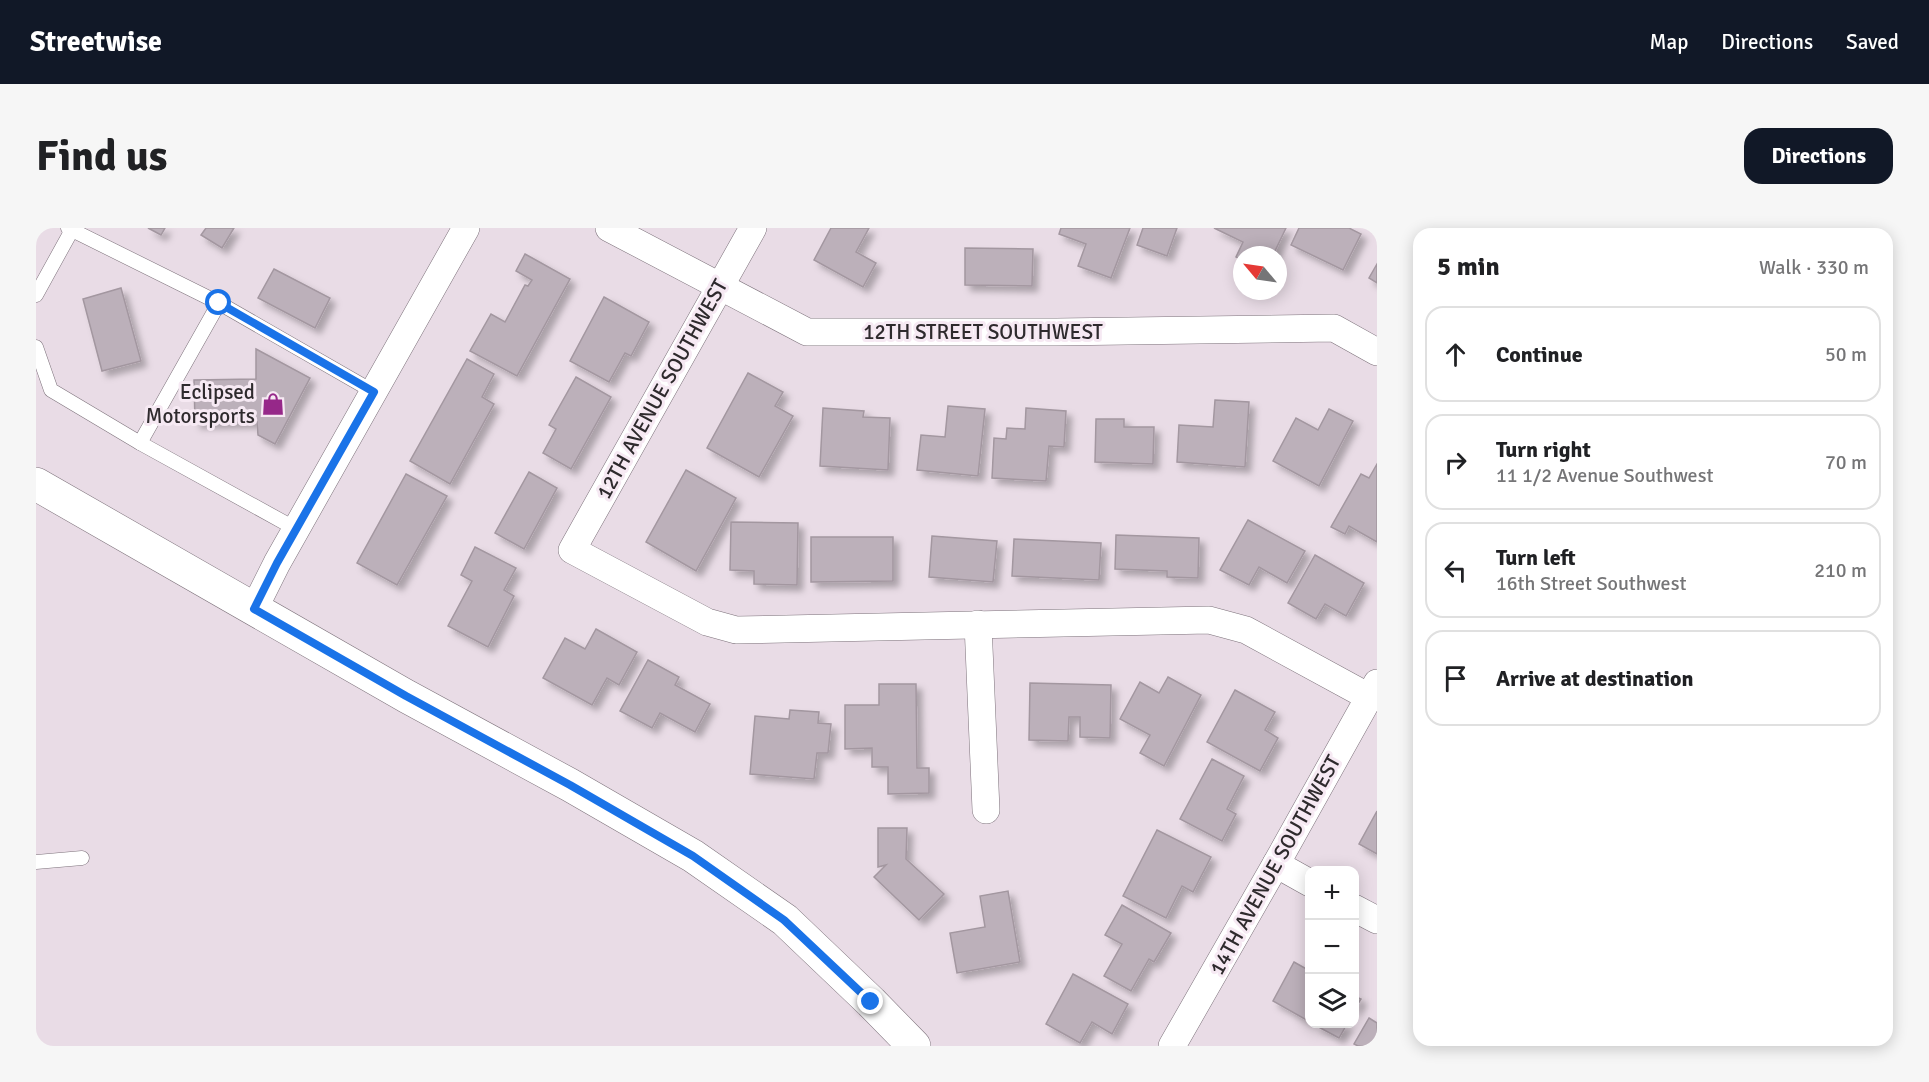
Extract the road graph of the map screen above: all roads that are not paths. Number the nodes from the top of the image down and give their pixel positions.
1 (466, 228) edge
2 (609, 228) edge
3 (753, 228) edge
4 (71, 229) edge
5 (720, 286) junction
6 (36, 295) edge
7 (219, 303) junction
8 (36, 347) edge
9 (1377, 352) edge
10 (374, 392) junction
11 (141, 443) junction
12 (36, 484) edge
13 (296, 529) junction
14 (254, 609) junction
15 (978, 624) junction
16 (1373, 690) edge
17 (986, 810) dead end
18 (82, 858) dead end
19 (36, 862) edge
20 (1276, 864) junction
21 (1305, 880) edge
22 (1359, 911) edge
23 (1377, 920) edge
24 (914, 1046) edge
25 (1172, 1046) edge

1 - 10 street
2 - 5 street, 12TH STREET SOUTHWEST
3 - 5 street, 12TH AVENUE SOUTHWEST
4 - 6 lane
4 - 7 lane
5 - 9 street, 12TH STREET SOUTHWEST
5 - 15 street, 12TH AVENUE SOUTHWEST
7 - 10 lane
7 - 11 lane
8 - 11 lane
10 - 13 street
11 - 13 lane
12 - 14 main road
13 - 14 street
14 - 24 main road
15 - 16 street
15 - 17 street
16 - 20 street, 14TH AVENUE SOUTHWEST
18 - 19 lane
20 - 21 street
20 - 25 street, 14TH AVENUE SOUTHWEST
22 - 23 street

